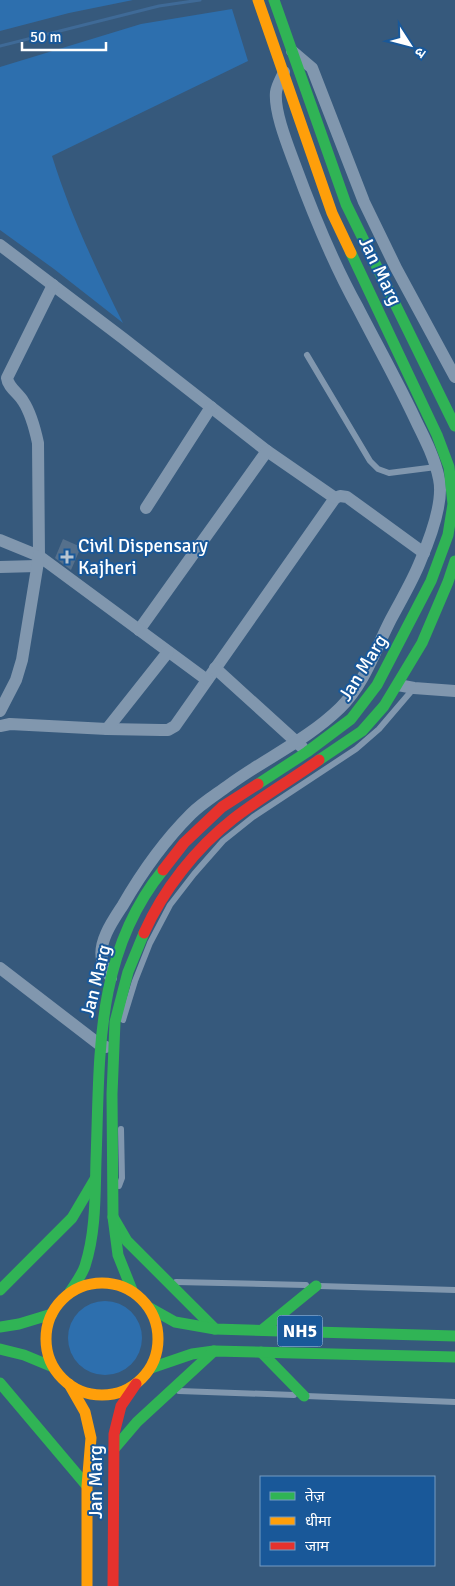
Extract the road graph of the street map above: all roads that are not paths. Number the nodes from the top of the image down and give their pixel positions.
1 (258, 0) edge
2 (274, 0) edge
3 (292, 50) junction
4 (284, 72) junction
5 (0, 245) edge
6 (53, 285) junction
7 (307, 355) dead end
8 (455, 377) edge
9 (211, 407) junction
10 (453, 418) edge
11 (267, 451) junction
12 (436, 467) junction
13 (335, 498) junction
14 (146, 508) dead end
15 (0, 540) edge
16 (424, 553) junction
17 (38, 561) junction
18 (455, 561) edge
19 (0, 567) edge
20 (139, 630) junction
21 (168, 652) junction
22 (215, 668) junction
23 (207, 680) junction
24 (398, 685) junction
25 (414, 688) junction
26 (455, 691) edge
27 (0, 711) edge
28 (0, 726) edge
29 (107, 729) junction
30 (297, 742) junction
31 (307, 752) junction
32 (0, 968) edge
33 (111, 978) junction
34 (100, 1045) junction
35 (117, 1050) junction
36 (120, 1070) dead end
37 (121, 1119) dead end
38 (95, 1179) junction
39 (112, 1203) junction
40 (112, 1218) junction
41 (0, 1274) edge
42 (16, 1274) junction
43 (168, 1281) junction
44 (316, 1286) junction
45 (0, 1290) edge
46 (132, 1290) junction
47 (455, 1290) edge
48 (70, 1292) junction
49 (150, 1308) junction
50 (52, 1314) junction
51 (0, 1327) edge
52 (216, 1328) junction
53 (262, 1330) junction
54 (455, 1336) edge
55 (0, 1349) edge
56 (214, 1351) junction
57 (262, 1352) junction
58 (455, 1357) edge
59 (53, 1367) junction
60 (151, 1368) junction
61 (69, 1384) junction
62 (136, 1384) junction
63 (2, 1388) edge
64 (171, 1390) junction
65 (304, 1396) junction
66 (455, 1402) edge
67 (114, 1449) junction
68 (87, 1486) junction
69 (87, 1586) edge
70 (113, 1586) edge

1 - 4 main road, Jan Marg
2 - 3 main road, Jan Marg
3 - 8 street
3 - 10 main road, Jan Marg
4 - 12 street
4 - 31 main road, Jan Marg
5 - 6 street
6 - 9 street
6 - 17 street
7 - 12 lane
9 - 11 street
9 - 14 street
11 - 13 street
11 - 20 street
12 - 16 street
13 - 16 street
13 - 22 street
15 - 17 street
16 - 30 street
17 - 19 street
17 - 20 street
17 - 27 street
18 - 24 main road, Jan Marg
20 - 21 street
21 - 23 street
21 - 29 street
22 - 23 street
22 - 30 street
23 - 29 street
24 - 25 street
24 - 35 main road, Jan Marg
25 - 26 street
25 - 35 lane
28 - 29 street
30 - 31 street
30 - 33 street
31 - 33 main road, Jan Marg
32 - 34 street
33 - 34 main road, Jan Marg
34 - 35 street
34 - 38 main road, Jan Marg
35 - 36 lane
35 - 39 main road, Jan Marg
37 - 39 lane
38 - 42 main road
38 - 48 main road, Jan Marg
39 - 40 main road, Jan Marg
40 - 43 main road
40 - 46 main road, Jan Marg
41 - 42 street
42 - 45 main road
43 - 44 lane
43 - 52 main road
44 - 47 lane
44 - 53 main road
46 - 48 main road, NH5
46 - 49 main road, NH5
48 - 50 main road, NH5
49 - 52 main road, NH5 / NH5
49 - 60 main road, NH5
50 - 51 main road
50 - 59 main road, NH5
52 - 53 main road, NH5 / NH5
53 - 54 main road, NH5 / NH5
55 - 59 main road, NH5
56 - 57 main road, NH5 / NH5
56 - 60 main road, NH5 / NH5
56 - 64 main road
57 - 58 main road, NH5 / NH5
57 - 65 main road
59 - 61 main road, NH5
60 - 62 main road, NH5
61 - 62 main road, NH5
61 - 68 main road, Jan Marg
62 - 67 main road, Jan Marg
63 - 68 main road
64 - 65 lane
64 - 67 main road
65 - 66 lane
67 - 70 main road, Jan Marg
68 - 69 main road, Jan Marg

